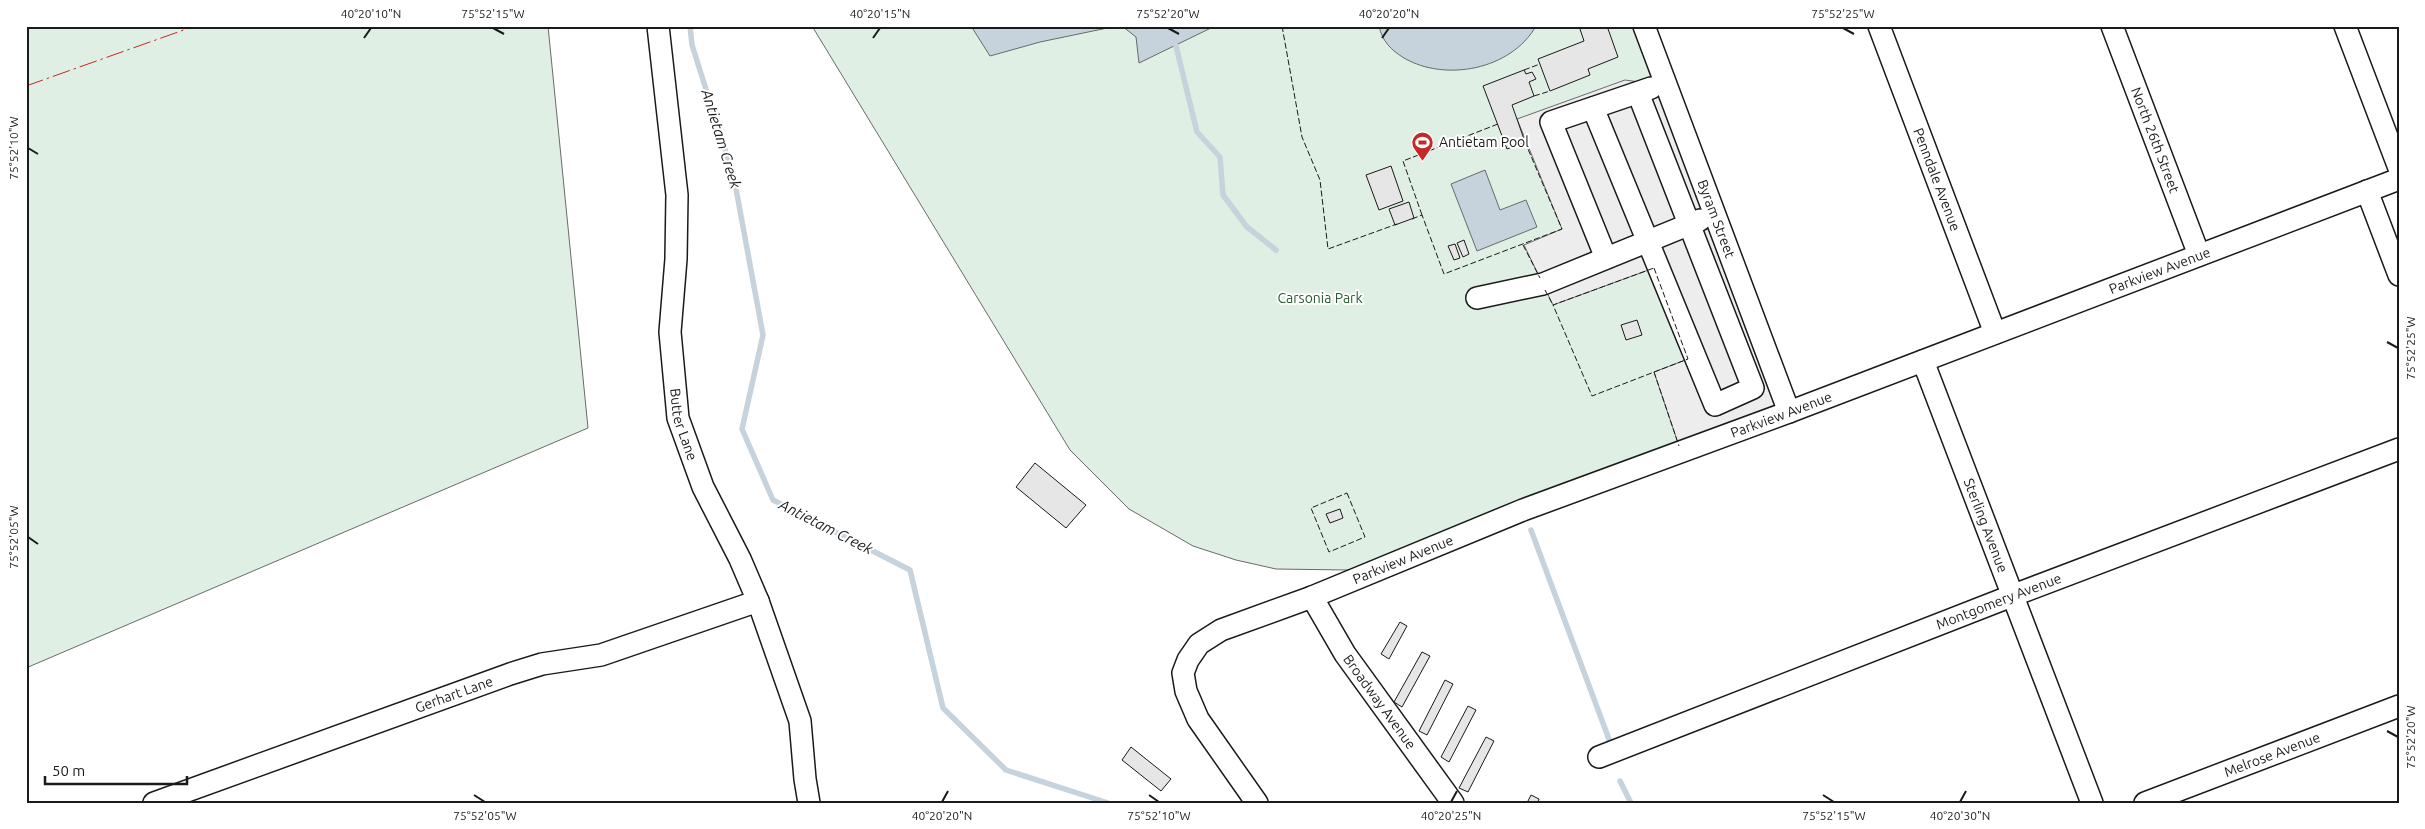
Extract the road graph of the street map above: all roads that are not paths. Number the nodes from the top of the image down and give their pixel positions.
1 (658, 26) edge
2 (1644, 26) edge
3 (1879, 26) edge
4 (2112, 26) edge
5 (2345, 26) edge
6 (1665, 84) junction
7 (1638, 93) junction
8 (1593, 108) junction
9 (2399, 168) edge
10 (2399, 179) edge
11 (2367, 191) junction
12 (1714, 214) junction
13 (1689, 225) junction
14 (1648, 240) junction
15 (2199, 255) junction
16 (1606, 258) junction
17 (2399, 275) edge
18 (1477, 298) dead end
19 (1995, 333) junction
20 (1923, 360) junction
21 (1789, 412) junction
22 (2399, 449) edge
23 (2014, 595) junction
24 (1312, 597) junction
25 (758, 601) junction
26 (2399, 706) edge
27 (1599, 757) dead end
28 (154, 803) edge
29 (809, 803) edge
30 (1257, 803) edge
31 (1453, 803) edge
32 (2092, 803) edge
33 (2145, 803) edge

1 - 25 street, Butter Lane
2 - 6 street, Byram Street
3 - 19 street, Penndale Avenue
4 - 15 street, North 26th Street
5 - 9 street
6 - 7 street
6 - 12 street, Byram Street
7 - 8 street
7 - 13 street
8 - 14 street
8 - 16 street
10 - 11 street, Parkview Avenue
11 - 15 street, Parkview Avenue
11 - 17 street
12 - 13 street
12 - 21 street, Byram Street
13 - 14 street
13 - 14 street
14 - 16 street
15 - 19 street, Parkview Avenue
16 - 18 street
19 - 20 street, Parkview Avenue
20 - 21 street, Parkview Avenue
20 - 23 street, Sterling Avenue
21 - 24 street, Parkview Avenue
22 - 23 street, Montgomery Avenue
23 - 27 street, Montgomery Avenue
23 - 32 street, Sterling Avenue
24 - 30 street, Parkview Avenue
24 - 31 street, Broadway Avenue
25 - 28 street, Gerhart Lane
25 - 29 street, Butter Lane
26 - 33 street, Melrose Avenue

